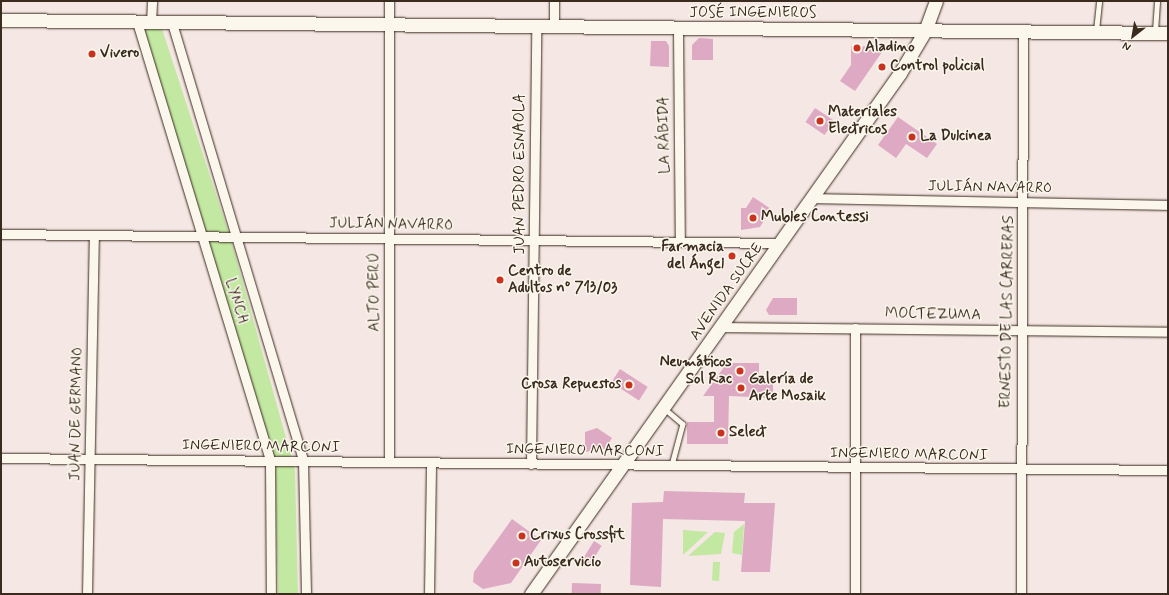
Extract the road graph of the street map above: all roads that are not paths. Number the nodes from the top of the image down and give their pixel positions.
1 (152, 1) edge
2 (389, 1) edge
3 (554, 1) edge
4 (936, 1) edge
5 (1099, 1) edge
6 (1157, 1) edge
7 (1, 20) edge
8 (137, 22) junction
9 (151, 22) junction
10 (172, 23) junction
11 (389, 26) junction
12 (536, 27) junction
13 (554, 28) junction
14 (678, 29) junction
15 (925, 31) junction
16 (1023, 31) junction
17 (1096, 31) junction
18 (1154, 33) junction
19 (1168, 33) edge
20 (812, 198) junction
21 (1023, 203) junction
22 (1168, 205) edge
23 (1, 234) edge
24 (94, 235) junction
25 (202, 237) junction
26 (236, 238) junction
27 (390, 239) junction
28 (534, 240) junction
29 (680, 241) junction
30 (782, 243) junction
31 (722, 327) junction
32 (855, 328) junction
33 (1022, 331) junction
34 (1168, 332) edge
35 (665, 409) junction
36 (1, 458) edge
37 (90, 458) junction
38 (270, 461) junction
39 (303, 461) junction
40 (389, 462) junction
41 (431, 463) junction
42 (531, 464) junction
43 (624, 466) junction
44 (671, 467) junction
45 (857, 468) junction
46 (1020, 470) junction
47 (1168, 470) edge
48 (87, 594) edge
49 (271, 594) edge
50 (306, 594) edge
51 (429, 594) edge
52 (531, 594) edge
53 (855, 594) edge
54 (1021, 594) edge

1 - 9 street
2 - 11 street, ALTO PERÚ
3 - 13 street
4 - 15 street, AVENIDA SUCRE
5 - 17 lane
6 - 18 lane
7 - 8 street, JOSÉ INGENIEROS
8 - 9 street, JOSÉ INGENIEROS
8 - 25 street, LYNCH
9 - 10 street, JOSÉ INGENIEROS
10 - 11 street, JOSÉ INGENIEROS
10 - 26 street, LYNCH
11 - 12 street, JOSÉ INGENIEROS
11 - 27 street, ALTO PERÚ
12 - 13 street, JOSÉ INGENIEROS
12 - 28 street, JUAN PEDRO ESNAOLA
13 - 14 street, JOSÉ INGENIEROS
14 - 15 street, JOSÉ INGENIEROS
14 - 29 street, LA RÁBIDA
15 - 16 street, JOSÉ INGENIEROS
15 - 20 street, AVENIDA SUCRE
16 - 17 street, JOSÉ INGENIEROS
16 - 21 street, ERNESTO DE LAS CARRERAS
17 - 18 street, JOSÉ INGENIEROS
18 - 19 street, JOSÉ INGENIEROS
20 - 21 street, JULIÁN NAVARRO
20 - 30 street, AVENIDA SUCRE
21 - 22 street, JULIÁN NAVARRO
21 - 33 street, ERNESTO DE LAS CARRERAS
23 - 24 street, JULIÁN NAVARRO
24 - 25 street, JULIÁN NAVARRO
24 - 37 street, JUAN DE GERMANO
25 - 26 street, JULIÁN NAVARRO
25 - 38 street, LYNCH
26 - 27 street, JULIÁN NAVARRO
26 - 39 street, LYNCH
27 - 28 street, JULIÁN NAVARRO
27 - 40 street, ALTO PERÚ
28 - 29 street, JULIÁN NAVARRO
28 - 42 street, JUAN PEDRO ESNAOLA
29 - 30 street, JULIÁN NAVARRO
30 - 31 street, AVENIDA SUCRE
31 - 32 street, MOCTEZUMA
31 - 35 street, AVENIDA SUCRE
32 - 33 street, MOCTEZUMA
32 - 45 street
33 - 34 street, MOCTEZUMA
33 - 46 street, ERNESTO DE LAS CARRERAS
35 - 43 street, AVENIDA SUCRE
35 - 44 lane
36 - 37 street, INGENIERO MARCONI
37 - 38 street, INGENIERO MARCONI
37 - 48 street, JUAN DE GERMANO
38 - 39 street, INGENIERO MARCONI
38 - 49 street, LYNCH
39 - 40 street, INGENIERO MARCONI
39 - 50 street, LYNCH
40 - 41 street, INGENIERO MARCONI
41 - 42 street, INGENIERO MARCONI
41 - 51 street
42 - 43 street, INGENIERO MARCONI
43 - 44 street, INGENIERO MARCONI
43 - 52 street, AVENIDA SUCRE
44 - 45 street, INGENIERO MARCONI
45 - 46 street, INGENIERO MARCONI
45 - 53 street
46 - 47 street, INGENIERO MARCONI
46 - 54 street, ERNESTO DE LAS CARRERAS

